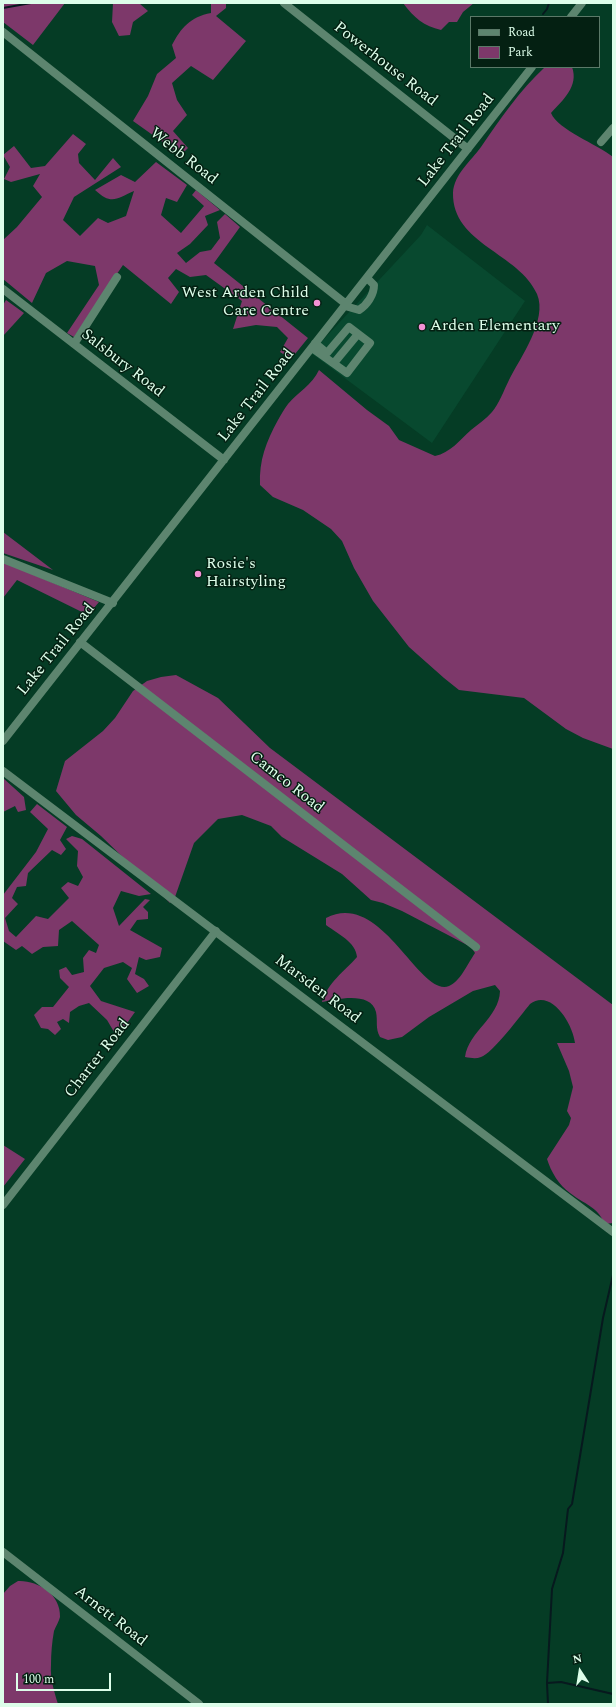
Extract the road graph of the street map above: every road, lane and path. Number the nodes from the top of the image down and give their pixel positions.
1 (284, 3) edge
2 (582, 3) edge
3 (572, 16) edge
4 (3, 32) edge
5 (531, 68) edge
6 (613, 128) edge
7 (601, 142) dead end
8 (468, 149) junction
9 (117, 276) dead end
10 (366, 278) junction
11 (3, 289) edge
12 (346, 305) junction
13 (358, 334) junction
14 (74, 344) junction
15 (314, 346) junction
16 (334, 363) junction
17 (224, 460) junction
18 (3, 559) edge
19 (113, 602) junction
20 (80, 642) junction
21 (3, 741) edge
22 (3, 770) edge
23 (216, 930) junction
24 (476, 947) dead end
25 (3, 1206) edge
26 (613, 1232) edge
27 (3, 1552) edge
28 (199, 1704) edge

1 - 8 street, Powerhouse Road
2 - 3 street
4 - 12 street, Webb Road
5 - 8 street, Lake Trail Road
6 - 7 street
8 - 10 street, Lake Trail Road
9 - 14 street
10 - 12 street, Lake Trail Road
10 - 12 street
11 - 14 street, Salsbury Road
12 - 15 street, Lake Trail Road
13 - 15 street
13 - 16 street
13 - 16 street
14 - 17 street, Salsbury Road
15 - 16 street
15 - 17 street, Lake Trail Road
17 - 19 street, Lake Trail Road
18 - 19 street
19 - 20 street, Lake Trail Road
20 - 21 street, Lake Trail Road
20 - 24 street, Camco Road
22 - 23 street, Marsden Road
23 - 25 street, Charter Road
23 - 26 street, Marsden Road
27 - 28 street, Arnett Road

